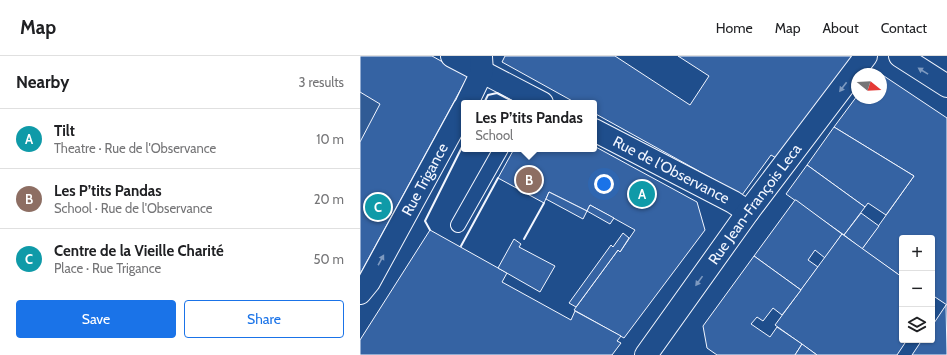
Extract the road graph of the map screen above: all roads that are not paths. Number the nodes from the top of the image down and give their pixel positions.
1 (452, 56) edge
2 (866, 56) edge
3 (900, 56) edge
4 (481, 64) edge
5 (947, 86) edge
6 (467, 100) edge
7 (532, 100) edge
8 (461, 113) edge
9 (597, 132) edge
10 (499, 152) edge
11 (748, 212) junction
12 (458, 225) dead end
13 (360, 293) edge
14 (652, 353) edge

1 - 4 street
2 -> 11 street, Rue Jean-François Leca
5 -> 3 street
4 - 6 street
4 - 7 street
13 -> 8 street, Rue Trigance
9 - 11 street, Rue de l'Observance
10 - 12 lane
11 -> 14 street, Rue Jean-François Leca

